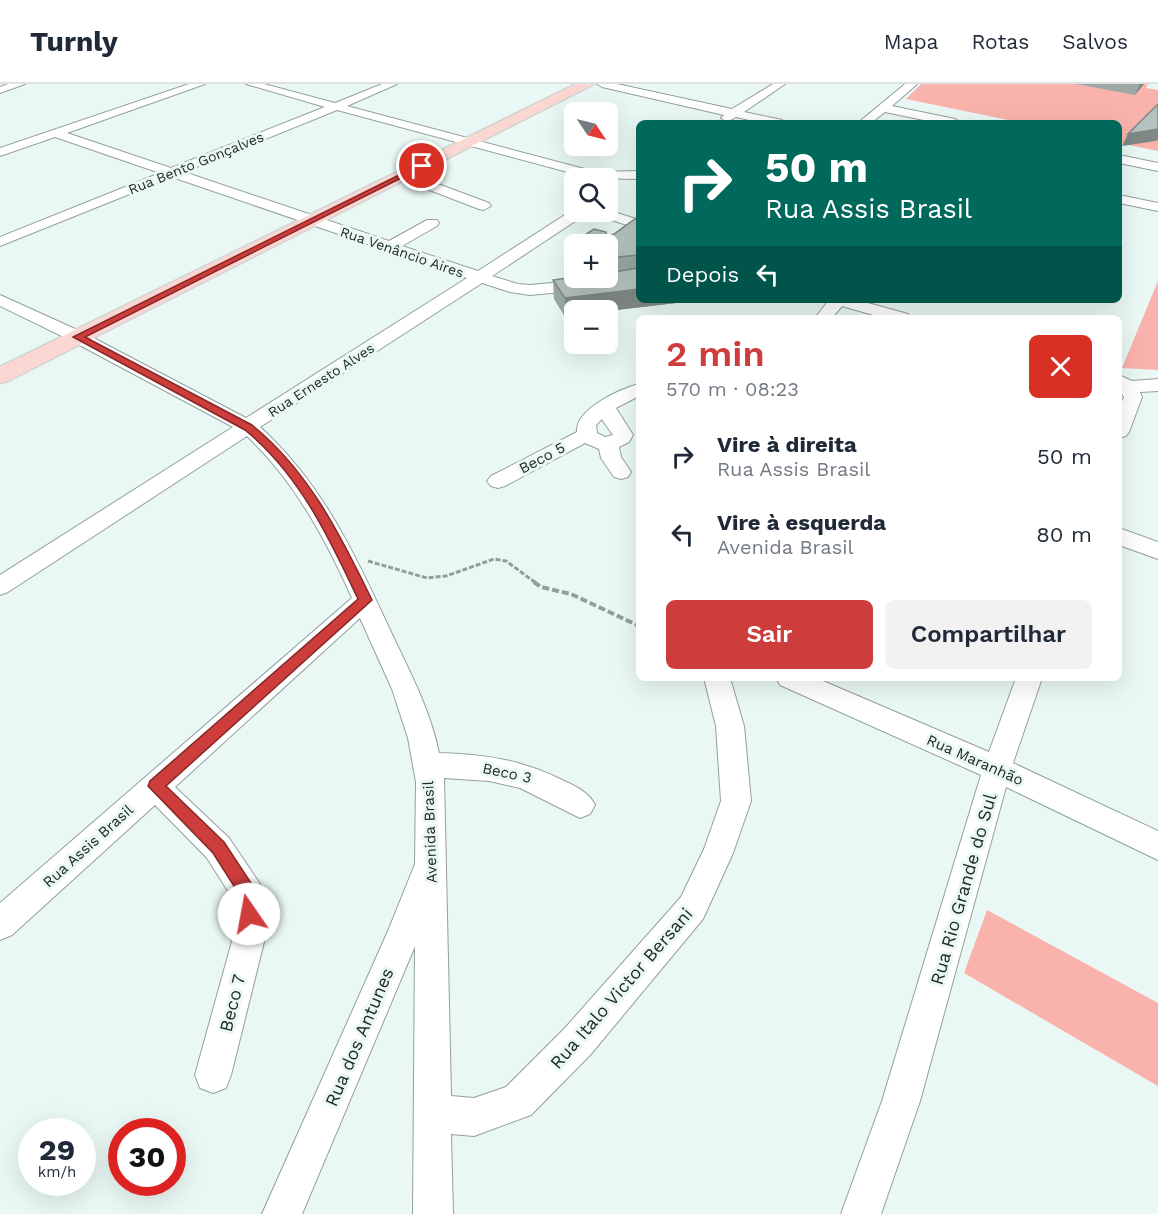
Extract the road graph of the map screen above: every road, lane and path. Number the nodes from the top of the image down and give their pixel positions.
1 (4, 84) edge
2 (20, 84) edge
3 (200, 84) edge
4 (251, 84) edge
5 (392, 84) edge
6 (587, 84) edge
7 (602, 84) edge
8 (780, 84) edge
9 (912, 84) edge
10 (0, 89) edge
11 (335, 107) junction
12 (882, 108) junction
13 (734, 113) junction
14 (723, 120) edge
15 (765, 120) edge
16 (868, 120) edge
17 (940, 120) edge
18 (54, 133) junction
19 (470, 142) junction
20 (0, 152) edge
21 (1122, 161) edge
22 (1158, 167) edge
23 (564, 169) edge
24 (170, 174) junction
25 (403, 175) junction
26 (636, 176) edge
27 (636, 176) edge
28 (618, 179) edge
29 (618, 179) edge
30 (1122, 200) edge
31 (484, 206) dead end
32 (1158, 207) edge
33 (618, 218) edge
34 (311, 221) junction
35 (565, 222) edge
36 (432, 223) dead end
37 (618, 240) edge
38 (0, 242) edge
39 (389, 247) junction
40 (564, 272) edge
41 (520, 273) dead end
42 (541, 273) dead end
43 (484, 274) junction
44 (636, 279) edge
45 (0, 300) edge
46 (836, 303) edge
47 (850, 303) edge
48 (826, 315) edge
49 (892, 315) edge
50 (78, 337) junction
51 (0, 376) edge
52 (1124, 384) edge
53 (1158, 385) edge
54 (636, 391) edge
55 (606, 406) junction
56 (1122, 424) edge
57 (248, 427) junction
58 (587, 435) junction
59 (609, 445) junction
60 (621, 472) dead end
61 (498, 481) dead end
62 (1122, 537) edge
63 (1158, 551) edge
64 (343, 554) junction
65 (0, 586) edge
66 (365, 600) junction
67 (636, 625) edge
68 (718, 681) edge
69 (796, 681) edge
70 (1028, 681) edge
71 (427, 765) junction
72 (997, 769) junction
73 (155, 786) junction
74 (580, 805) dead end
75 (1158, 846) edge
76 (432, 858) junction
77 (0, 924) edge
78 (213, 1075) dead end
79 (434, 1113) junction
80 (282, 1214) edge
81 (433, 1214) edge
82 (861, 1214) edge

1 - 10 street
2 - 10 street
3 - 18 street
4 - 11 street
5 - 11 street, Rua Bento Gonçalves
6 - 19 main road
7 - 13 street
8 - 13 street
9 - 12 street
11 - 19 street
11 - 24 street, Rua Bento Gonçalves
12 - 16 street
12 - 17 street
13 - 14 street
13 - 15 street
18 - 20 street
18 - 24 street, Rua Venâncio Aires
19 - 23 street
19 - 25 main road
21 - 22 street
24 - 34 street, Rua Venâncio Aires
24 - 38 street, Rua Bento Gonçalves
25 - 31 street
25 - 34 main road
26 - 28 street
27 - 29 street
30 - 32 street
33 - 37 street
34 - 39 street, Rua Venâncio Aires
34 - 50 main road
35 - 43 street, Rua Ernesto Alves
36 - 39 street
39 - 43 street, Rua Venâncio Aires
40 - 42 street
41 - 43 street
43 - 44 street
43 - 57 street, Rua Ernesto Alves
45 - 50 street, Avenida Brasil
46 - 48 street
47 - 49 street
50 - 51 main road
50 - 57 street, Avenida Brasil
52 - 53 street
52 - 56 street
54 - 55 street
55 - 58 street
55 - 59 street
57 - 64 street, Avenida Brasil
57 - 65 street, Rua Ernesto Alves
58 - 59 street
58 - 61 street, Beco 5
59 - 60 street
62 - 63 street
64 - 66 street, Avenida Brasil
64 - 67 path
66 - 71 street, Avenida Brasil
66 - 73 street, Rua Assis Brasil
68 - 79 street, Rua Italo Victor Bersani
69 - 72 street, Rua Maranhão
70 - 72 street, Rua Rio Grande do Sul
71 - 74 street, Beco 3
71 - 76 street, Avenida Brasil
72 - 75 street, Rua Maranhão
72 - 82 street, Rua Rio Grande do Sul
73 - 77 street, Rua Assis Brasil
73 - 78 street, Beco 7
76 - 79 street, Avenida Brasil
76 - 80 street, Rua dos Antunes
79 - 81 street, Avenida Brasil

